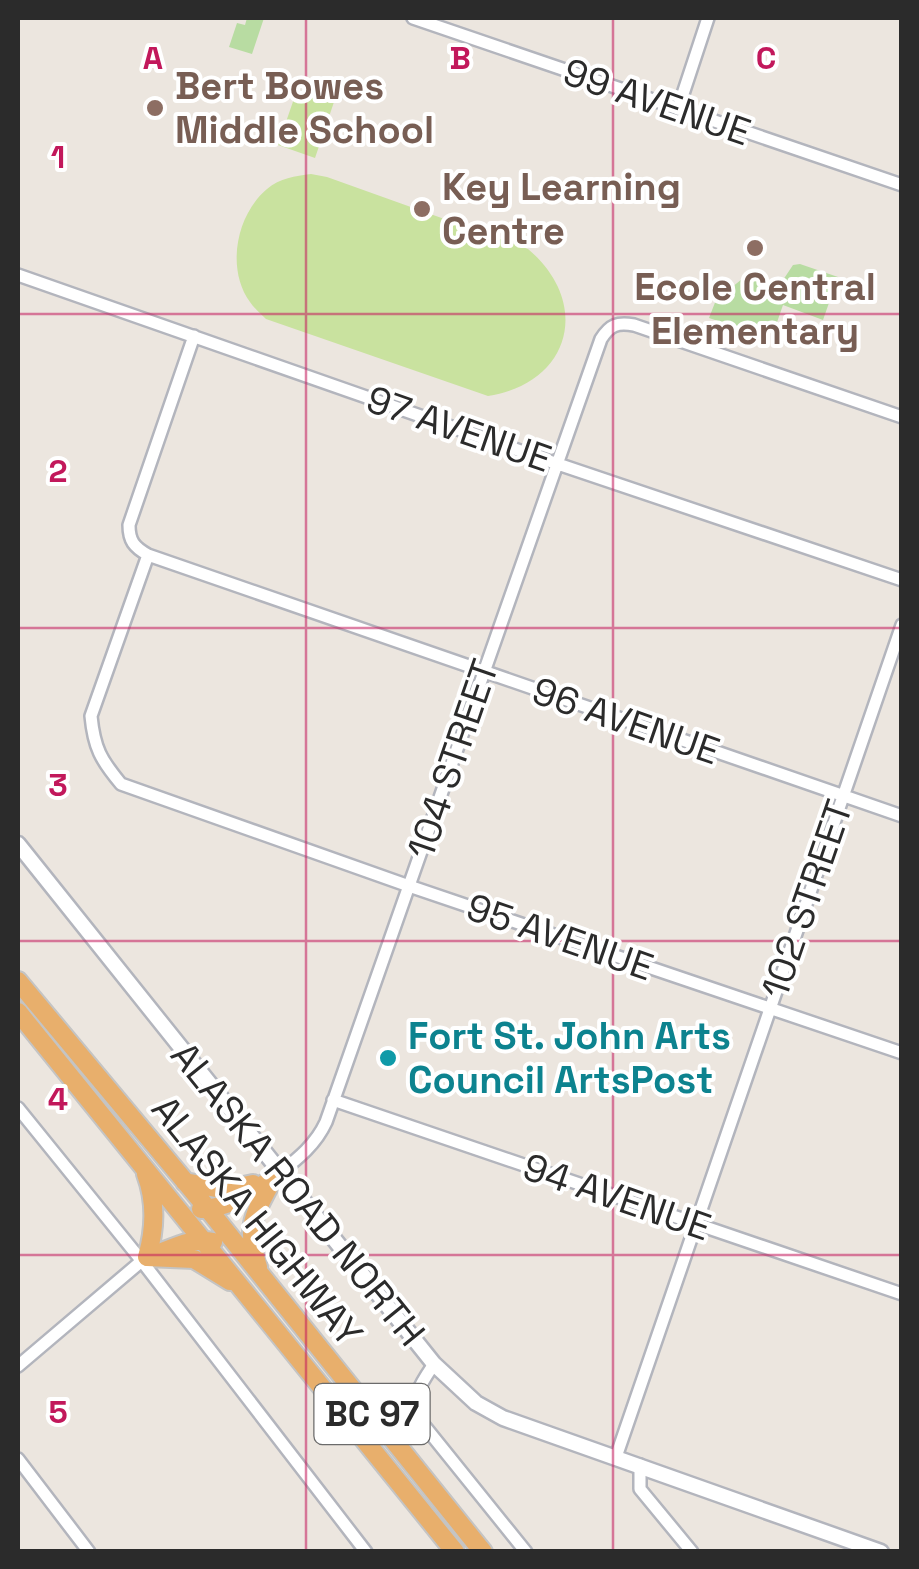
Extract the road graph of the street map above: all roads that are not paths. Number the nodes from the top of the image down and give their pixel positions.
1 (414, 18) edge
2 (708, 18) edge
3 (678, 109) junction
4 (902, 186) edge
5 (18, 275) edge
6 (194, 336) junction
7 (902, 417) edge
8 (557, 463) junction
9 (148, 554) junction
10 (902, 580) edge
11 (902, 625) edge
12 (484, 671) junction
13 (842, 796) junction
14 (902, 816) edge
15 (18, 844) edge
16 (409, 886) junction
17 (18, 981) edge
18 (771, 1008) junction
19 (18, 1012) edge
20 (902, 1053) edge
21 (334, 1100) junction
22 (18, 1108) edge
23 (141, 1162) junction
24 (277, 1175) junction
25 (185, 1182) junction
26 (178, 1209) junction
27 (208, 1209) junction
28 (696, 1224) junction
29 (204, 1239) junction
30 (238, 1249) junction
31 (144, 1259) junction
32 (262, 1277) junction
33 (245, 1291) junction
34 (902, 1294) edge
35 (434, 1364) junction
36 (18, 1366) edge
37 (616, 1457) junction
38 (18, 1459) edge
39 (640, 1465) junction
40 (89, 1552) edge
41 (366, 1552) edge
42 (455, 1552) edge
43 (483, 1552) edge
44 (526, 1552) edge
45 (692, 1552) edge
46 (881, 1552) edge

1 - 3 street, 99 AVENUE
2 - 3 street
3 - 4 street, 99 AVENUE
5 - 6 street, 97 AVENUE
6 - 8 street, 97 AVENUE
6 - 9 street, 96 AVENUE
7 - 8 street, 104 STREET
8 - 10 street, 97 AVENUE
8 - 12 street, 104 STREET
9 - 12 street, 96 AVENUE
9 - 16 street, 95 AVENUE
11 - 13 street, 102 STREET
12 - 13 street, 96 AVENUE
12 - 16 street, 104 STREET
13 - 14 street, 96 AVENUE
13 - 18 street, 102 STREET
15 - 24 street, ALASKA ROAD NORTH
16 - 18 street, 95 AVENUE
16 - 21 street, 104 STREET
17 - 25 highway, ALASKA HIGHWAY / BC 97
18 - 20 street, 95 AVENUE
18 - 28 street, 102 STREET
19 - 23 highway, ALASKA HIGHWAY / BC 97
21 - 24 street, 104 STREET
21 - 28 street, 94 AVENUE
22 - 31 street
23 - 26 highway, ALASKA HIGHWAY / BC 97
23 - 31 highway
24 - 25 highway
24 - 27 highway
24 - 32 highway
24 - 35 street, ALASKA ROAD NORTH
25 - 27 highway, ALASKA HIGHWAY / BC 97
26 - 27 highway
26 - 29 highway, ALASKA HIGHWAY / BC 97
27 - 30 highway, ALASKA HIGHWAY / BC 97
28 - 34 street, 94 AVENUE
28 - 37 street, 102 STREET
29 - 30 highway
29 - 31 highway
29 - 33 highway, ALASKA HIGHWAY / BC 97
30 - 32 highway, ALASKA HIGHWAY / BC 97
31 - 33 highway
31 - 36 street
31 - 41 street
32 - 43 highway, ALASKA HIGHWAY / BC 97
33 - 42 highway, ALASKA HIGHWAY / BC 97
35 - 37 street
35 - 44 street, ALASKA ROAD NORTH
37 - 39 street
38 - 40 street
39 - 45 street
39 - 46 street

